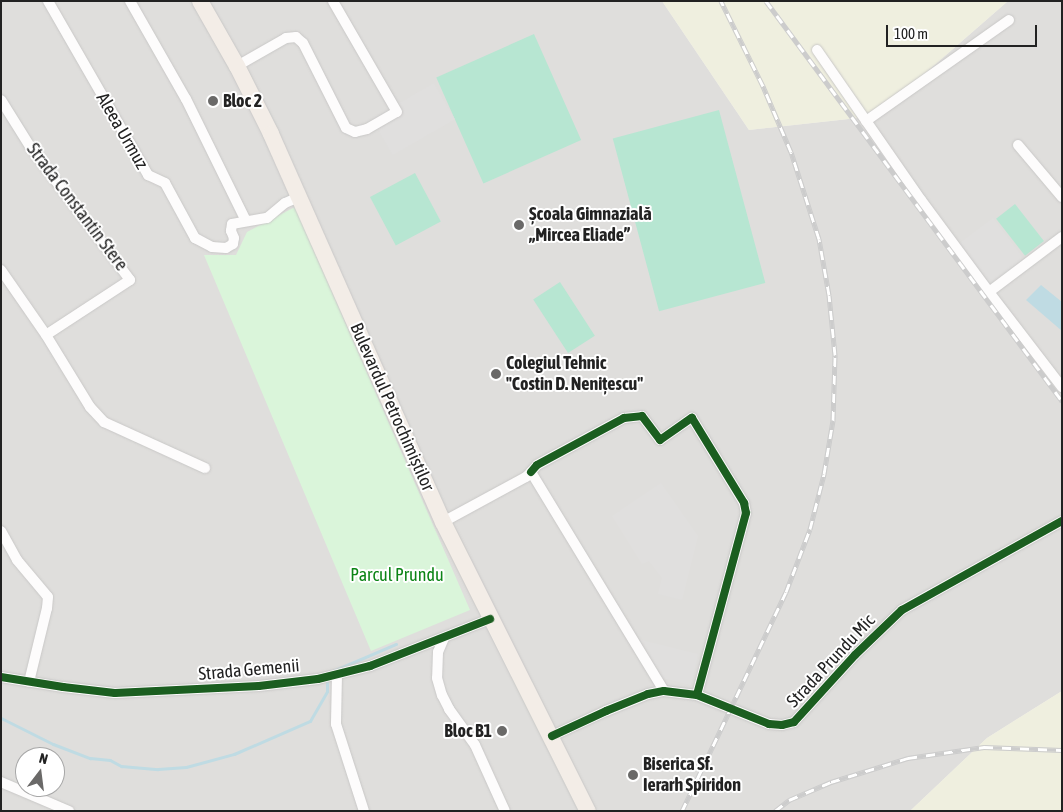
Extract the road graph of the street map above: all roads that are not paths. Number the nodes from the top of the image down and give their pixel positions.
1 (48, 1) edge
2 (130, 1) edge
3 (200, 1) edge
4 (333, 1) edge
5 (1009, 20) dead end
6 (817, 50) dead end
7 (237, 66) junction
8 (1, 100) edge
9 (866, 121) junction
10 (1018, 145) dead end
11 (1062, 196) edge
12 (299, 197) junction
13 (246, 221) junction
14 (1062, 237) edge
15 (1, 270) edge
16 (989, 292) junction
17 (46, 335) junction
18 (1062, 387) edge
19 (205, 468) dead end
20 (531, 472) junction
21 (1062, 521) edge
22 (443, 522) junction
23 (1, 530) edge
24 (490, 619) junction
25 (444, 638) junction
26 (337, 675) junction
27 (1, 677) edge
28 (29, 682) junction
29 (664, 691) junction
30 (697, 696) junction
31 (552, 736) junction
32 (1, 782) edge
33 (70, 811) edge
34 (364, 811) edge
35 (505, 811) edge
36 (588, 811) edge

1 - 13 street, Aleea Urmuz
2 - 13 street
3 - 7 main road, Bulevardul Petrochimiștilor
4 - 7 street
5 - 9 street
6 - 9 street
7 - 12 main road, Bulevardul Petrochimiștilor
8 - 17 street, Strada Constantin Stere
9 - 16 street
10 - 11 street
12 - 13 street
12 - 22 main road, Bulevardul Petrochimiștilor
14 - 16 street
15 - 17 street
16 - 18 street
17 - 19 street
20 - 22 street
20 - 29 street
20 - 30 street
21 - 30 street, Strada Prundu Mic
22 - 24 main road, Bulevardul Petrochimiștilor
23 - 28 street
24 - 25 street, Strada Gemenii
24 - 31 main road, Bulevardul Petrochimiștilor
25 - 26 street, Strada Gemenii
25 - 35 street
26 - 28 street, Strada Gemenii
26 - 34 street
27 - 28 street, Strada Gemenii
29 - 30 street, Strada Prundu Mic
29 - 31 street, Strada Prundu Mic
31 - 36 main road, Bulevardul Petrochimiștilor
32 - 33 street

